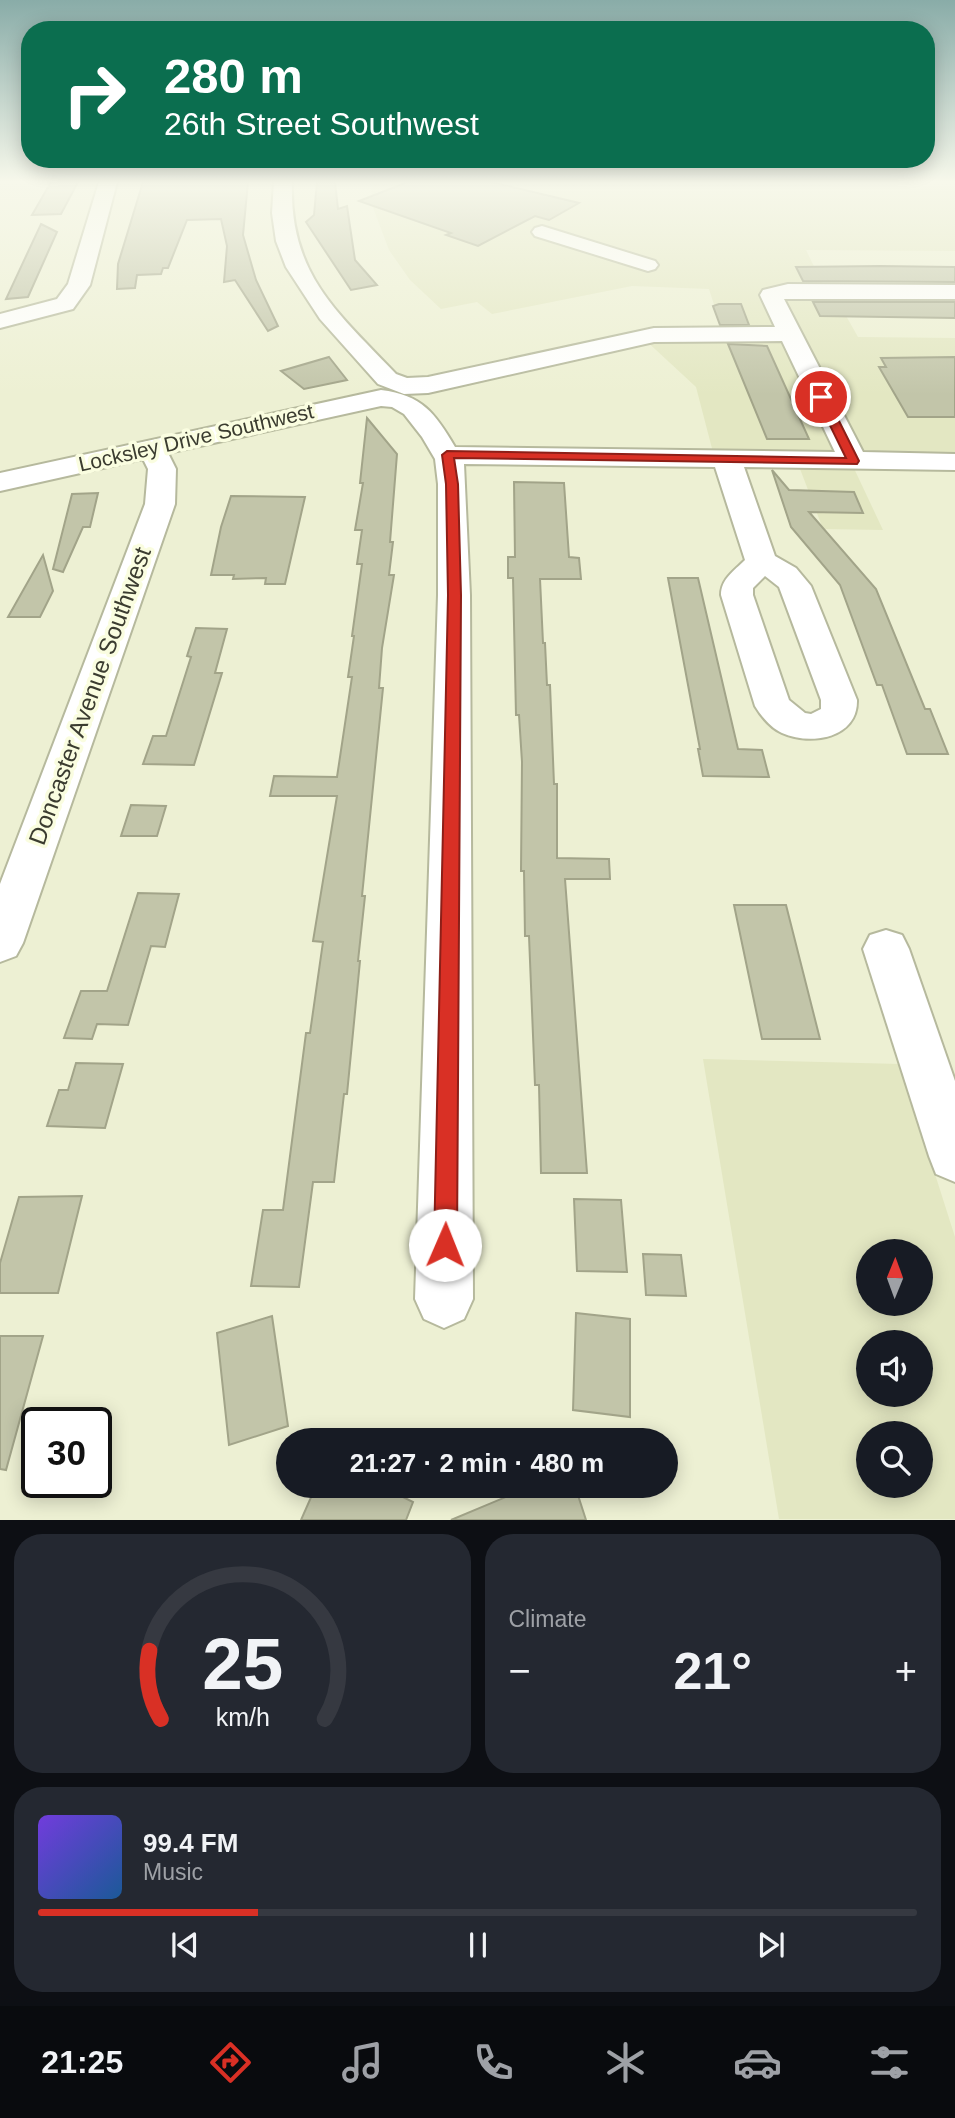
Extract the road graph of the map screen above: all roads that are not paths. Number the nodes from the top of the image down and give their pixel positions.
1 (88, 253) edge
2 (290, 253) edge
3 (609, 253) edge
4 (648, 265) dead end
5 (955, 292) edge
6 (0, 321) edge
7 (789, 334) junction
8 (398, 392) junction
9 (152, 448) junction
10 (447, 455) junction
11 (727, 460) junction
12 (853, 461) junction
13 (955, 462) edge
14 (0, 482) edge
15 (761, 562) dead end
16 (0, 943) edge
17 (886, 949) dead end
18 (955, 1156) edge
19 (444, 1299) dead end

1 - 6 street
2 - 8 street
3 - 4 street
5 - 7 street
7 - 8 street, Locksley Drive Southwest
7 - 12 street
8 - 9 street, Locksley Drive Southwest
8 - 10 street
9 - 14 street, Locksley Drive Southwest
9 - 16 street, Doncaster Avenue Southwest
10 - 11 street
10 - 19 street
11 - 12 street
11 - 15 street
12 - 13 street
17 - 18 street

